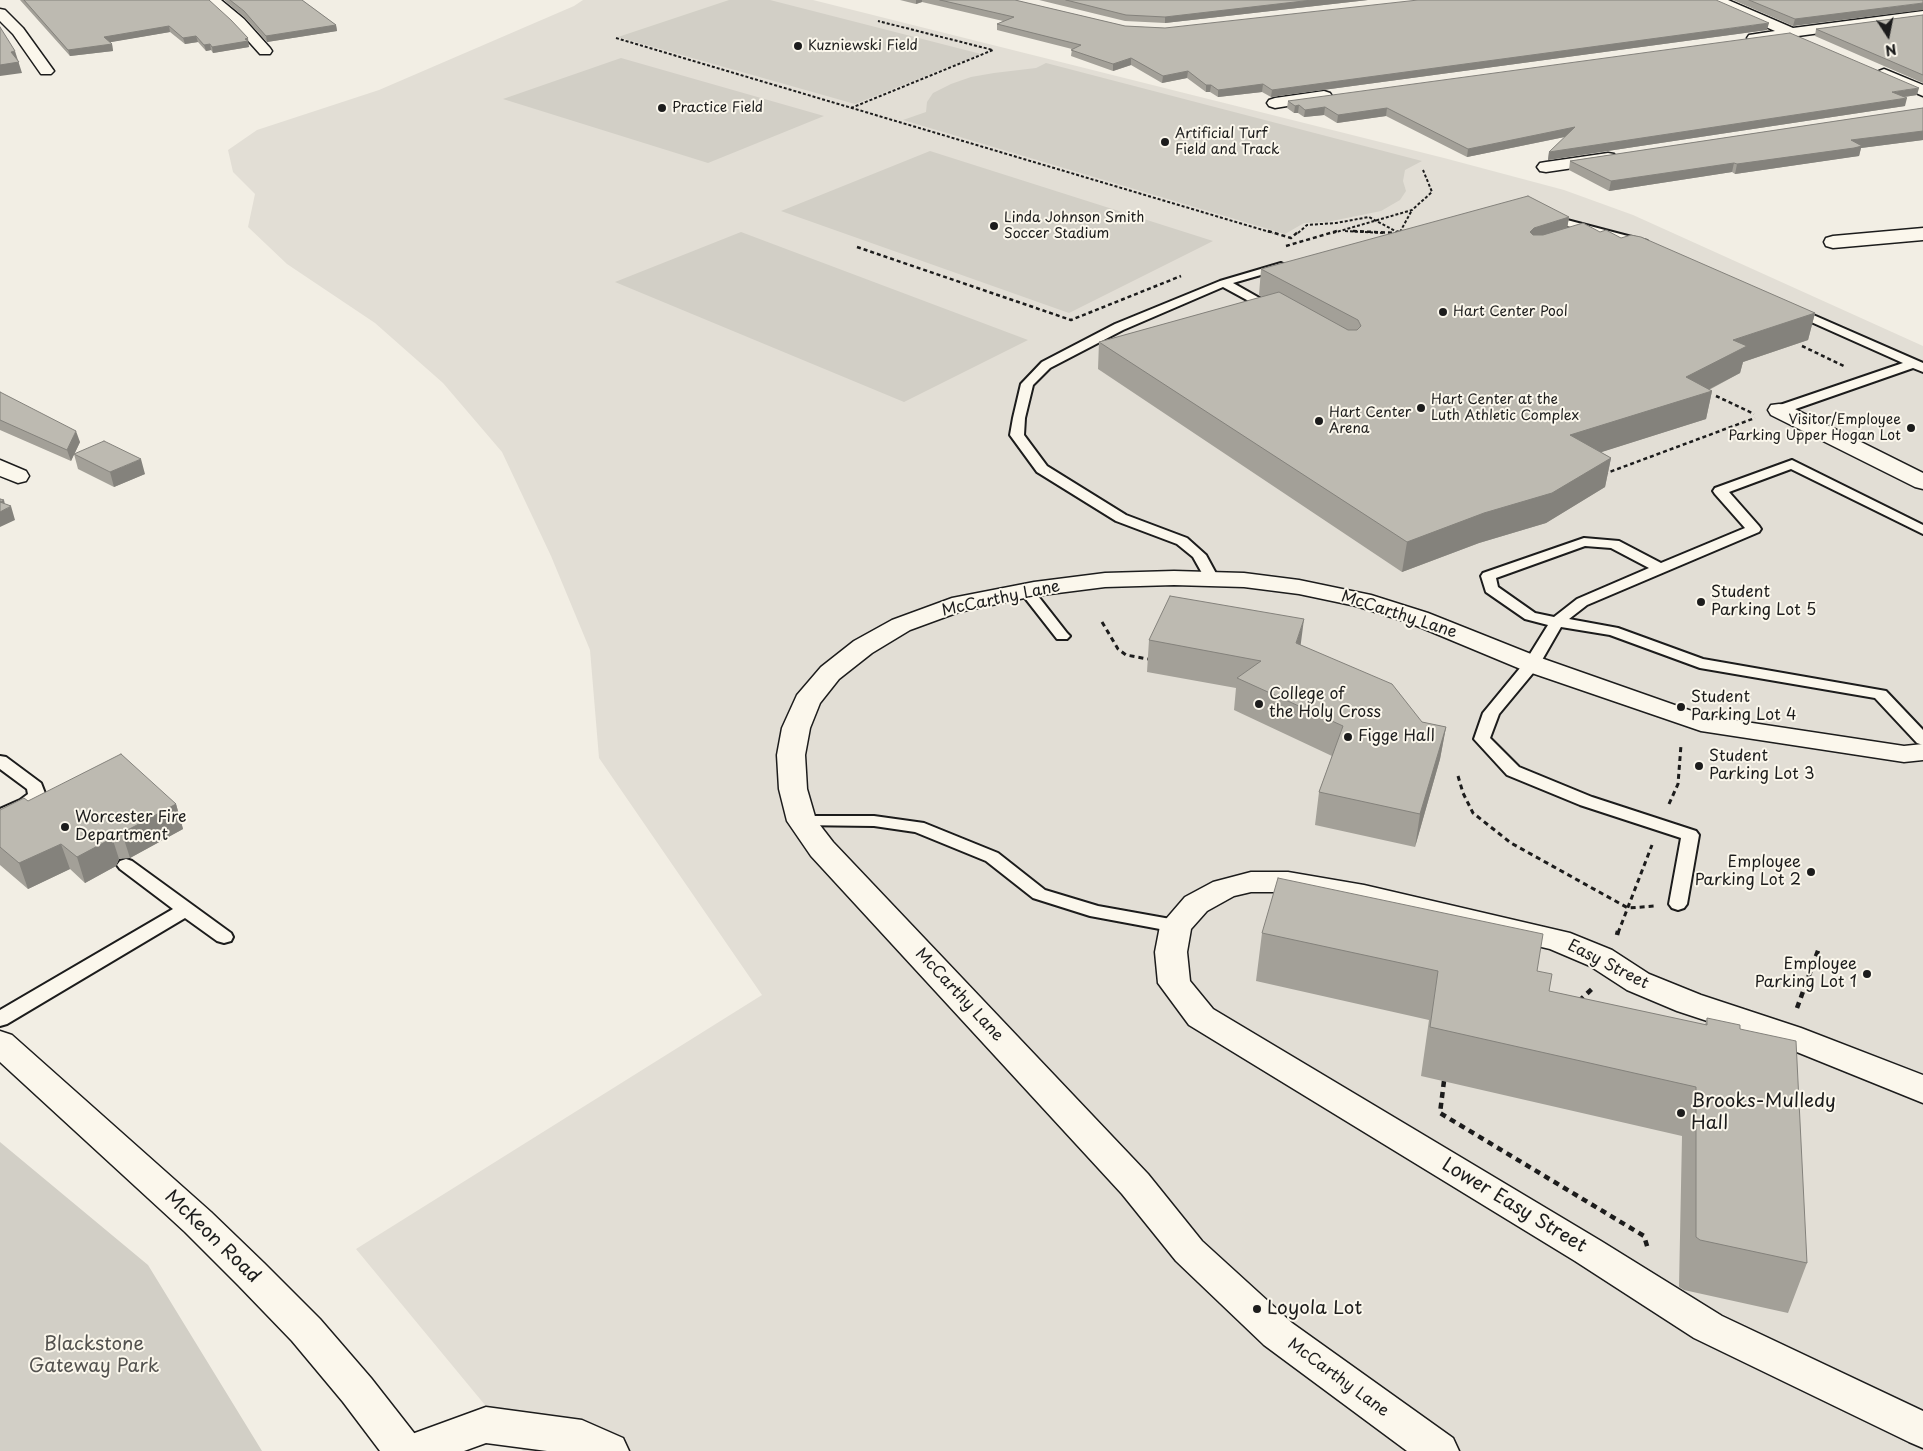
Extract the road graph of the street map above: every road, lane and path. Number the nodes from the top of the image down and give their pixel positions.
1 (213, 0) edge
2 (1716, 0) edge
3 (0, 13) edge
4 (1923, 15) edge
5 (878, 21) dead end
6 (1792, 33) junction
7 (616, 38) dead end
8 (1744, 40) edge
9 (1819, 46) edge
10 (265, 51) dead end
11 (1868, 67) edge
12 (46, 70) dead end
13 (1923, 91) edge
14 (1343, 94) edge
15 (1275, 103) dead end
16 (851, 108) junction
17 (1623, 156) edge
18 (1546, 167) dead end
19 (1424, 170) dead end
20 (1412, 210) junction
21 (1533, 215) edge
22 (1376, 221) junction
23 (1341, 230) junction
24 (1400, 233) junction
25 (1607, 233) junction
26 (1923, 234) edge
27 (1407, 236) edge
28 (1589, 239) edge
29 (1833, 242) dead end
30 (1286, 246) dead end
31 (858, 247) dead end
32 (1658, 250) edge
33 (1291, 263) edge
34 (1186, 275) dead end
35 (1224, 283) junction
36 (1781, 305) edge
37 (1283, 315) edge
38 (1802, 346) edge
39 (1845, 366) dead end
40 (1918, 366) edge
41 (1716, 396) dead end
42 (1779, 410) joint
43 (1595, 477) edge
44 (1923, 482) edge
45 (1921, 527) edge
46 (1659, 568) junction
47 (1212, 579) junction
48 (1026, 590) junction
49 (1102, 622) dead end
50 (1557, 622) junction
51 (1062, 636) dead end
52 (1148, 659) dead end
53 (1532, 664) junction
54 (1923, 740) edge
55 (1681, 745) dead end
56 (1923, 752) edge
57 (0, 761) edge
58 (1458, 776) dead end
59 (1670, 802) dead end
60 (0, 815) edge
61 (802, 821) junction
62 (1650, 848) dead end
63 (126, 865) dead end
64 (1678, 904) joint
65 (1628, 908) junction
66 (186, 909) junction
67 (1623, 920) dead end
68 (1176, 926) junction
69 (224, 937) dead end
70 (1819, 948) dead end
71 (1796, 1012) dead end
72 (0, 1019) edge
73 (0, 1043) edge
74 (1923, 1090) edge
75 (1923, 1430) edge
76 (404, 1451) edge
77 (415, 1451) edge
78 (609, 1451) edge
79 (1439, 1451) edge

1 - 10 street
2 - 6 street
3 - 12 street
4 - 6 street
5 - 16 path
6 - 8 street
6 - 9 street
7 - 16 path
11 - 13 street
14 - 15 street
16 - 22 path
17 - 18 street
19 - 20 path
20 - 22 path
20 - 24 path
21 - 25 lane
22 - 23 path
22 - 24 path
23 - 24 path
23 - 30 path
24 - 27 path
25 - 28 lane
25 - 32 lane
26 - 29 street
31 - 34 path
33 - 35 lane
35 - 37 lane
35 - 47 lane
36 - 40 lane
38 - 39 path
40 - 42 lane
41 - 43 path
42 - 44 street
45 - 46 lane
46 - 50 lane
46 - 50 lane
47 - 48 street, McCarthy Lane
47 - 53 street, McCarthy Lane
48 - 51 lane
48 - 61 street, McCarthy Lane
49 - 52 path
50 - 53 lane
50 - 54 lane
53 - 56 street, McCarthy Lane
53 - 64 lane
55 - 59 path
57 - 60 lane
58 - 65 path
61 - 68 lane
61 - 79 street, McCarthy Lane
62 - 65 path
63 - 66 lane
64 - 65 path
65 - 67 path
66 - 69 lane
66 - 72 lane
68 - 74 street, Easy Street
68 - 75 street, Lower Easy Street
70 - 71 path
73 - 76 street, McKeon Road
77 - 78 street

